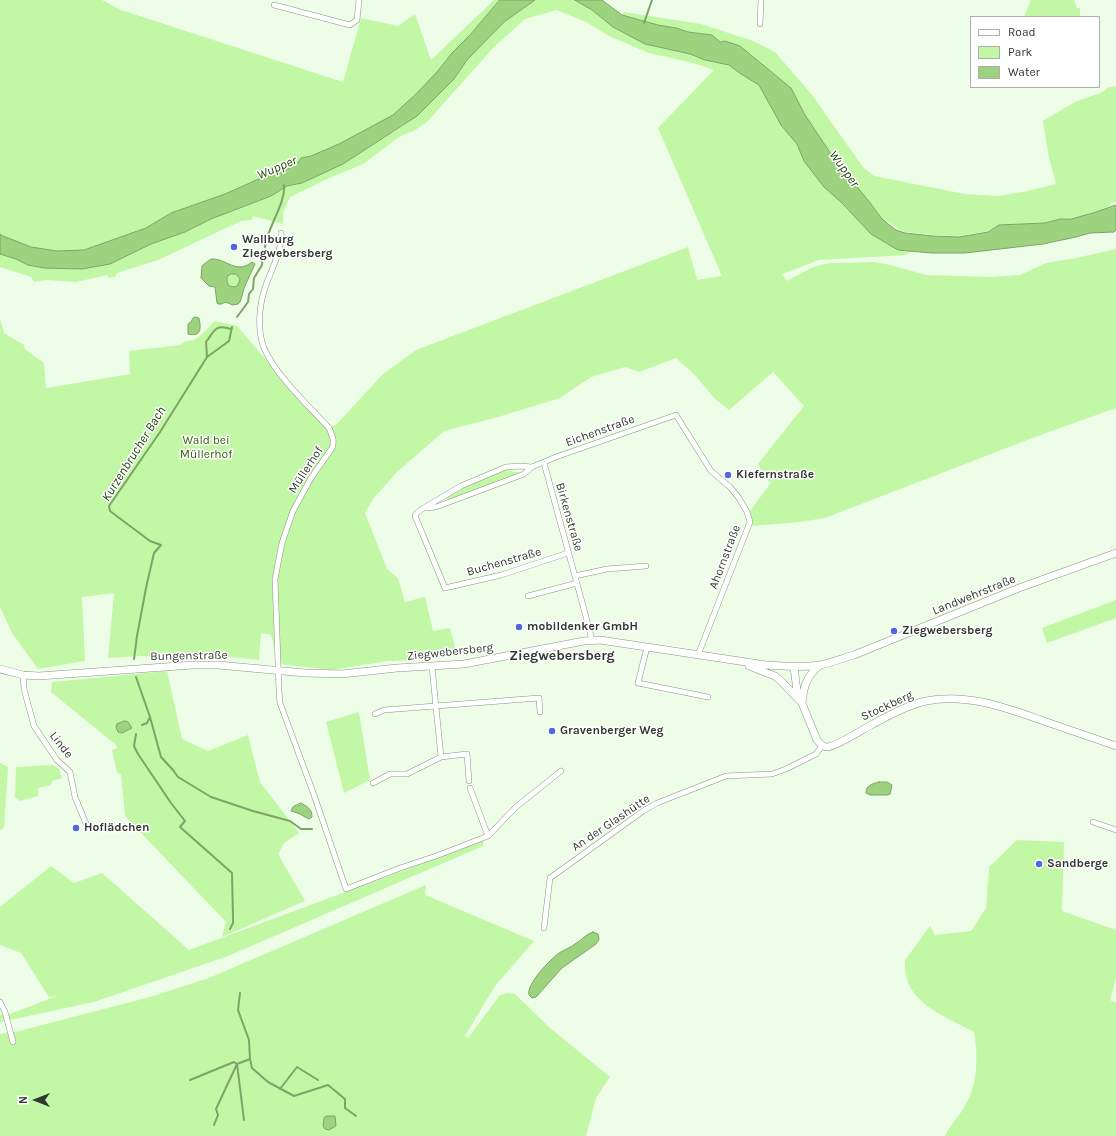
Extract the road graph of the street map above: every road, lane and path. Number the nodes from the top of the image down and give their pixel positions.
1 (359, 0) edge
2 (761, 0) edge
3 (274, 5) dead end
4 (760, 24) dead end
5 (281, 233) dead end
6 (676, 415) joint
7 (544, 463) junction
8 (532, 467) junction
9 (422, 509) junction
10 (568, 553) junction
11 (1116, 553) edge
12 (646, 566) dead end
13 (575, 576) junction
14 (577, 583) junction
15 (445, 588) joint
16 (528, 596) dead end
17 (592, 640) junction
18 (647, 647) junction
19 (698, 655) junction
20 (737, 661) junction
21 (820, 665) junction
22 (432, 667) junction
23 (794, 667) junction
24 (0, 668) edge
25 (277, 671) junction
26 (23, 675) junction
27 (708, 697) dead end
28 (802, 704) junction
29 (436, 706) junction
30 (540, 712) dead end
31 (375, 714) dead end
32 (820, 743) junction
33 (1116, 746) edge
34 (441, 757) junction
35 (561, 771) dead end
36 (469, 781) dead end
37 (373, 783) dead end
38 (470, 788) dead end
39 (1094, 822) dead end
40 (87, 826) dead end
41 (1116, 830) edge
42 (488, 836) junction
43 (544, 928) dead end
44 (0, 1002) edge
45 (13, 1042) dead end

1 - 3 street
2 - 4 street
5 - 25 street, Müllerhof
6 - 7 street, Eichenstraße
6 - 19 street, Ahornstraße
7 - 8 street, Eichenstraße
7 - 10 street, Birkenstraße
8 - 9 street, Eichenstraße
8 - 9 street, Eichenstraße
9 - 15 street, Eichenstraße
10 - 13 street, Birkenstraße
10 - 15 street, Buchenstraße
11 - 21 main road, Landwehrstraße
12 - 13 street
13 - 14 street, Birkenstraße
14 - 16 street
14 - 17 street, Birkenstraße
17 - 18 main road, Ziegwebersberg
17 - 22 main road, Ziegwebersberg
18 - 19 main road, Ziegwebersberg
18 - 27 street
19 - 20 main road, Ziegwebersberg
20 - 23 main road, Ziegwebersberg
20 - 28 main road
21 - 23 main road, Landwehrstraße
21 - 28 main road
22 - 25 main road, Ziegwebersberg
22 - 29 street
23 - 28 main road
24 - 26 main road, Bungenstraße
25 - 26 main road, Bungenstraße
25 - 42 street
26 - 40 street, Linde
28 - 32 main road
29 - 30 street
29 - 31 street
29 - 34 street
32 - 33 main road, Stockberg
32 - 43 street, An der Glashütte
34 - 36 street
34 - 37 street
35 - 42 street
38 - 42 street
39 - 41 street
44 - 45 street

